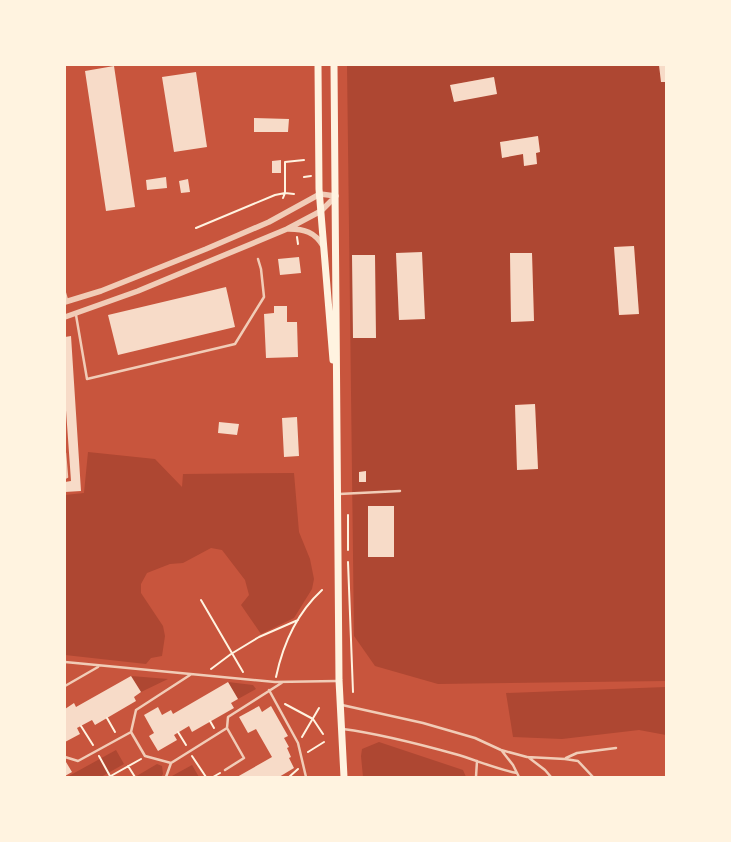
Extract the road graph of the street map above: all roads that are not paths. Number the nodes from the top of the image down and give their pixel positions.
1 (318, 65) edge
2 (334, 65) edge
3 (320, 194) junction
4 (336, 196) junction
5 (321, 211) junction
6 (287, 230) junction
7 (324, 249) junction
8 (258, 259) dead end
9 (65, 293) edge
10 (66, 302) edge
11 (76, 314) junction
12 (65, 317) edge
13 (336, 390) junction
14 (65, 453) edge
15 (65, 478) edge
16 (400, 491) dead end
17 (338, 494) junction
18 (65, 662) edge
19 (99, 666) junction
20 (191, 675) junction
21 (339, 680) junction
22 (284, 682) junction
23 (65, 686) edge
24 (269, 690) junction
25 (340, 705) junction
26 (227, 728) junction
27 (342, 729) junction
28 (131, 732) junction
29 (616, 748) dead end
30 (501, 750) junction
31 (65, 757) edge
32 (528, 757) junction
33 (564, 758) junction
34 (477, 761) junction
35 (171, 763) junction
36 (225, 770) dead end
37 (517, 773) junction
38 (166, 777) edge
39 (306, 777) edge
40 (344, 777) edge
41 (476, 777) edge
42 (519, 777) edge
43 (551, 777) edge
44 (593, 777) edge

1 - 3 main road
2 - 4 main road
3 - 4 street
3 - 5 main road
3 - 10 street
4 - 5 street
4 - 13 main road
5 - 6 street
5 - 7 main road
6 - 7 street
6 - 11 street
7 - 13 main road
8 - 11 lane
9 - 10 lane
11 - 12 street
13 - 17 main road
14 - 15 lane
16 - 17 lane
17 - 21 main road
18 - 19 lane
19 - 20 lane
19 - 23 lane
20 - 22 lane
20 - 28 lane
21 - 22 lane
21 - 25 main road
22 - 24 lane
24 - 26 lane
24 - 39 lane
25 - 27 main road
25 - 30 lane
26 - 35 lane
26 - 36 lane
27 - 34 lane
27 - 40 main road
28 - 31 lane
28 - 35 lane
29 - 33 lane
30 - 32 lane
30 - 37 lane
32 - 33 lane
32 - 43 lane
33 - 44 lane
34 - 37 lane
34 - 41 lane
35 - 38 lane
37 - 42 lane

